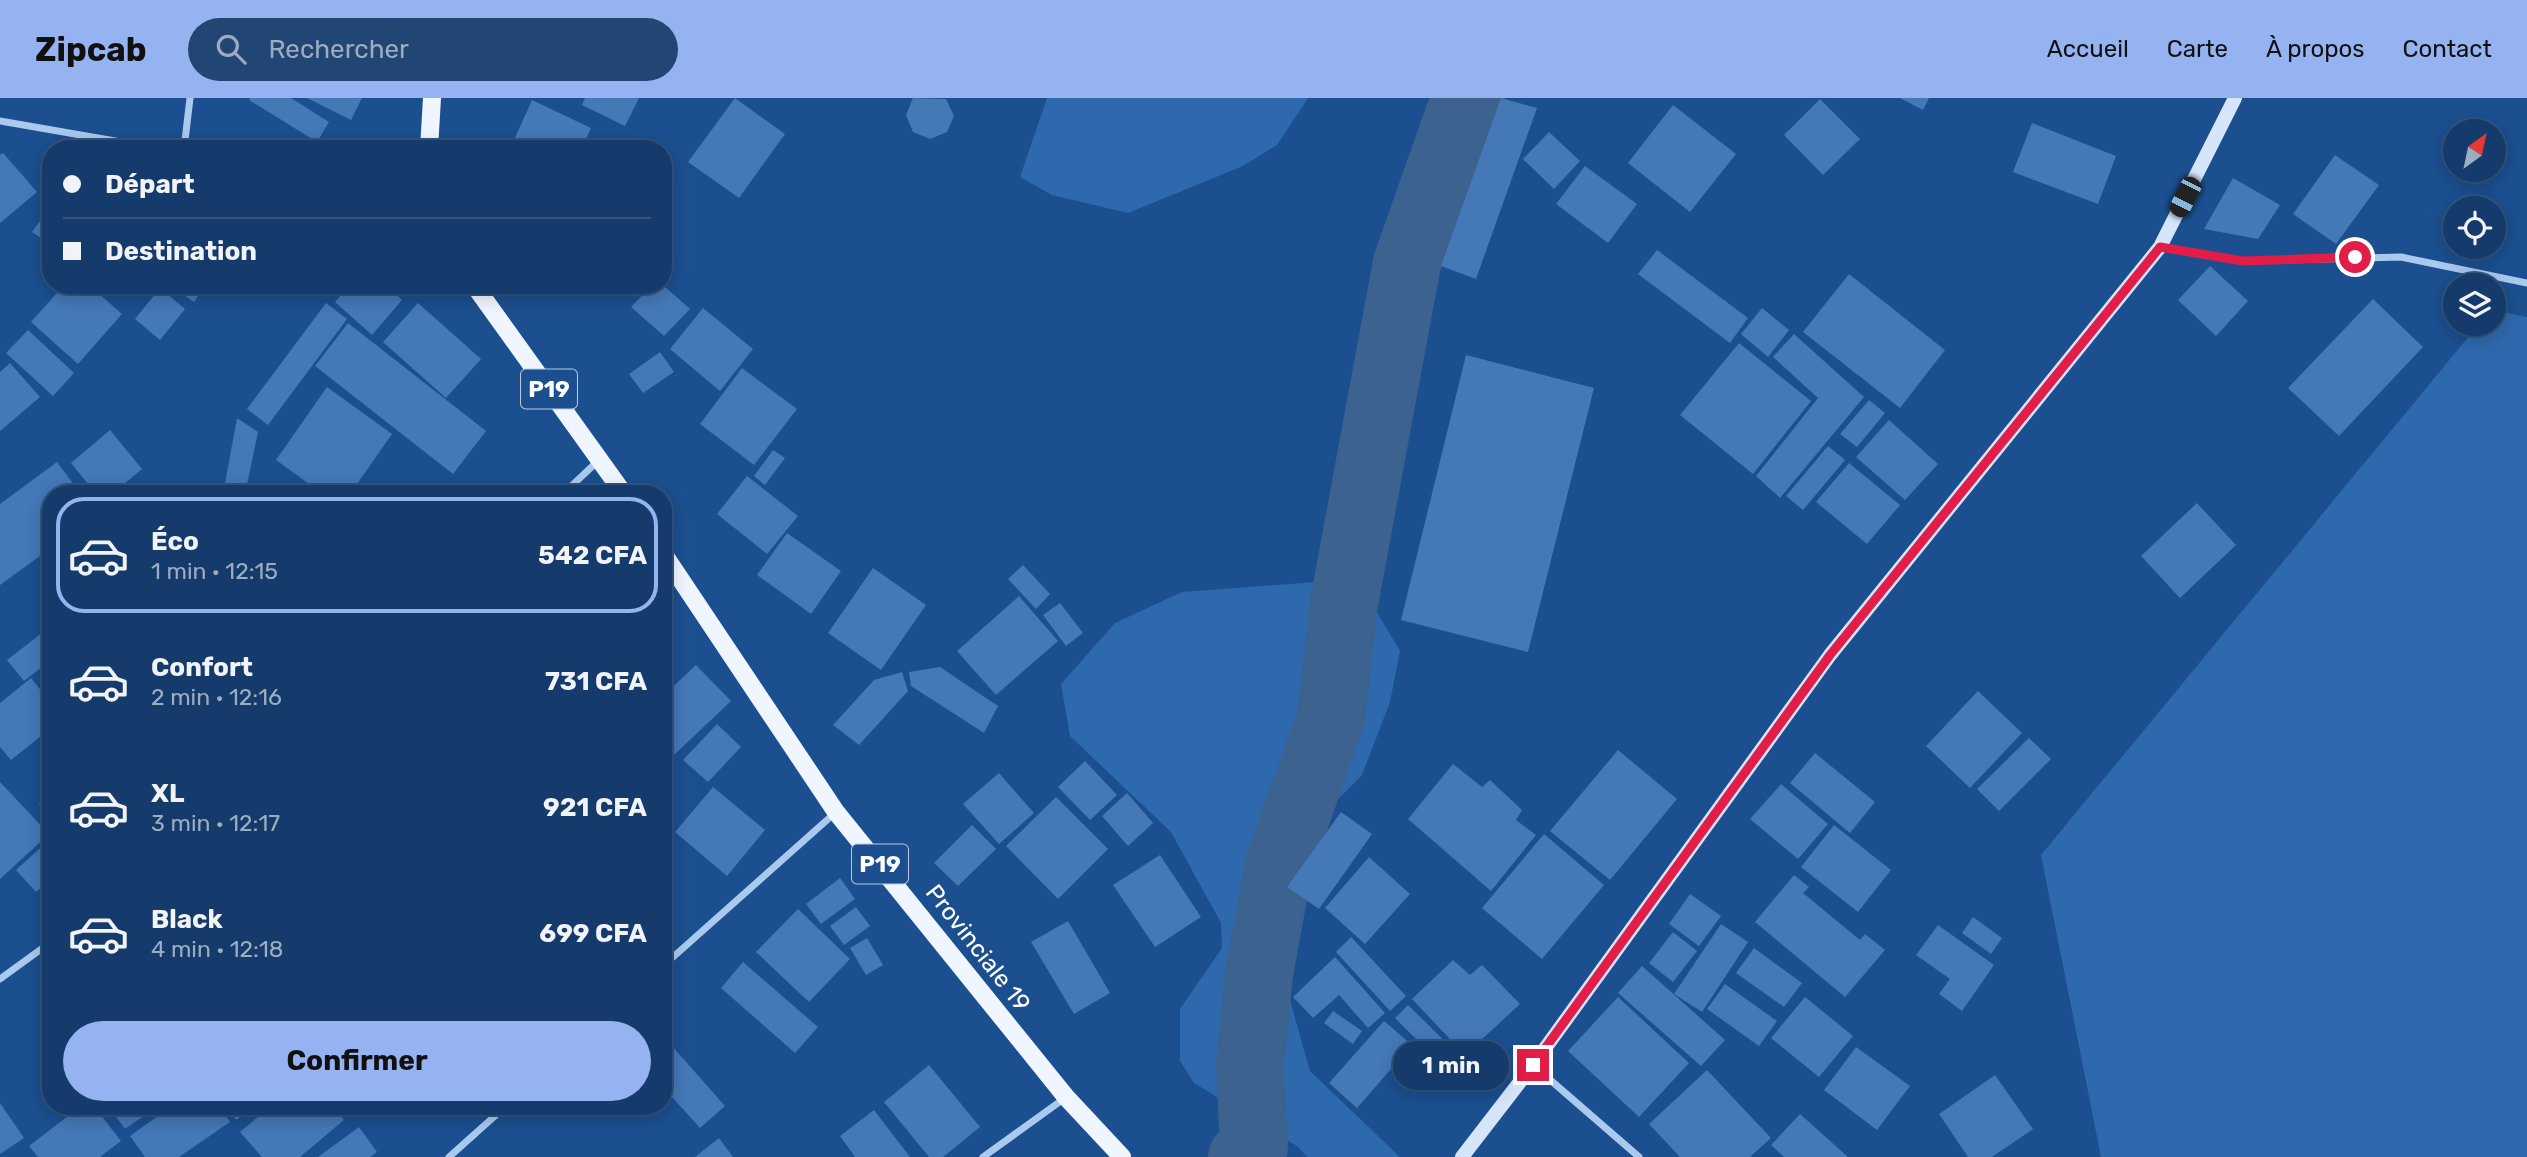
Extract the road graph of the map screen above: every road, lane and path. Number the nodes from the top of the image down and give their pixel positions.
1 (190, 98) edge
2 (432, 98) edge
3 (2235, 98) edge
4 (0, 121) edge
5 (109, 140) edge
6 (185, 140) edge
7 (430, 140) edge
8 (2160, 247) junction
9 (2527, 283) edge
10 (481, 294) edge
11 (600, 458) junction
12 (572, 485) edge
13 (618, 485) edge
14 (672, 566) edge
15 (836, 812) junction
16 (42, 949) edge
17 (672, 958) edge
18 (0, 979) edge
19 (1533, 1065) junction
20 (1066, 1097) junction
21 (496, 1115) edge
22 (449, 1157) edge
23 (983, 1157) edge
24 (1122, 1157) edge
25 (1462, 1157) edge
26 (1639, 1157) edge

1 - 6 street
2 - 7 main road
3 - 8 street
4 - 5 street
8 - 9 street
8 - 19 street
10 - 11 main road, P19
11 - 12 street
11 - 13 main road, P19
14 - 15 main road, Provinciale 19 / P19
15 - 17 street
15 - 20 main road, Provinciale 19 / P19
16 - 18 street
19 - 25 street
19 - 26 street
20 - 23 street
20 - 24 main road, Provinciale 19 / P19
21 - 22 street

